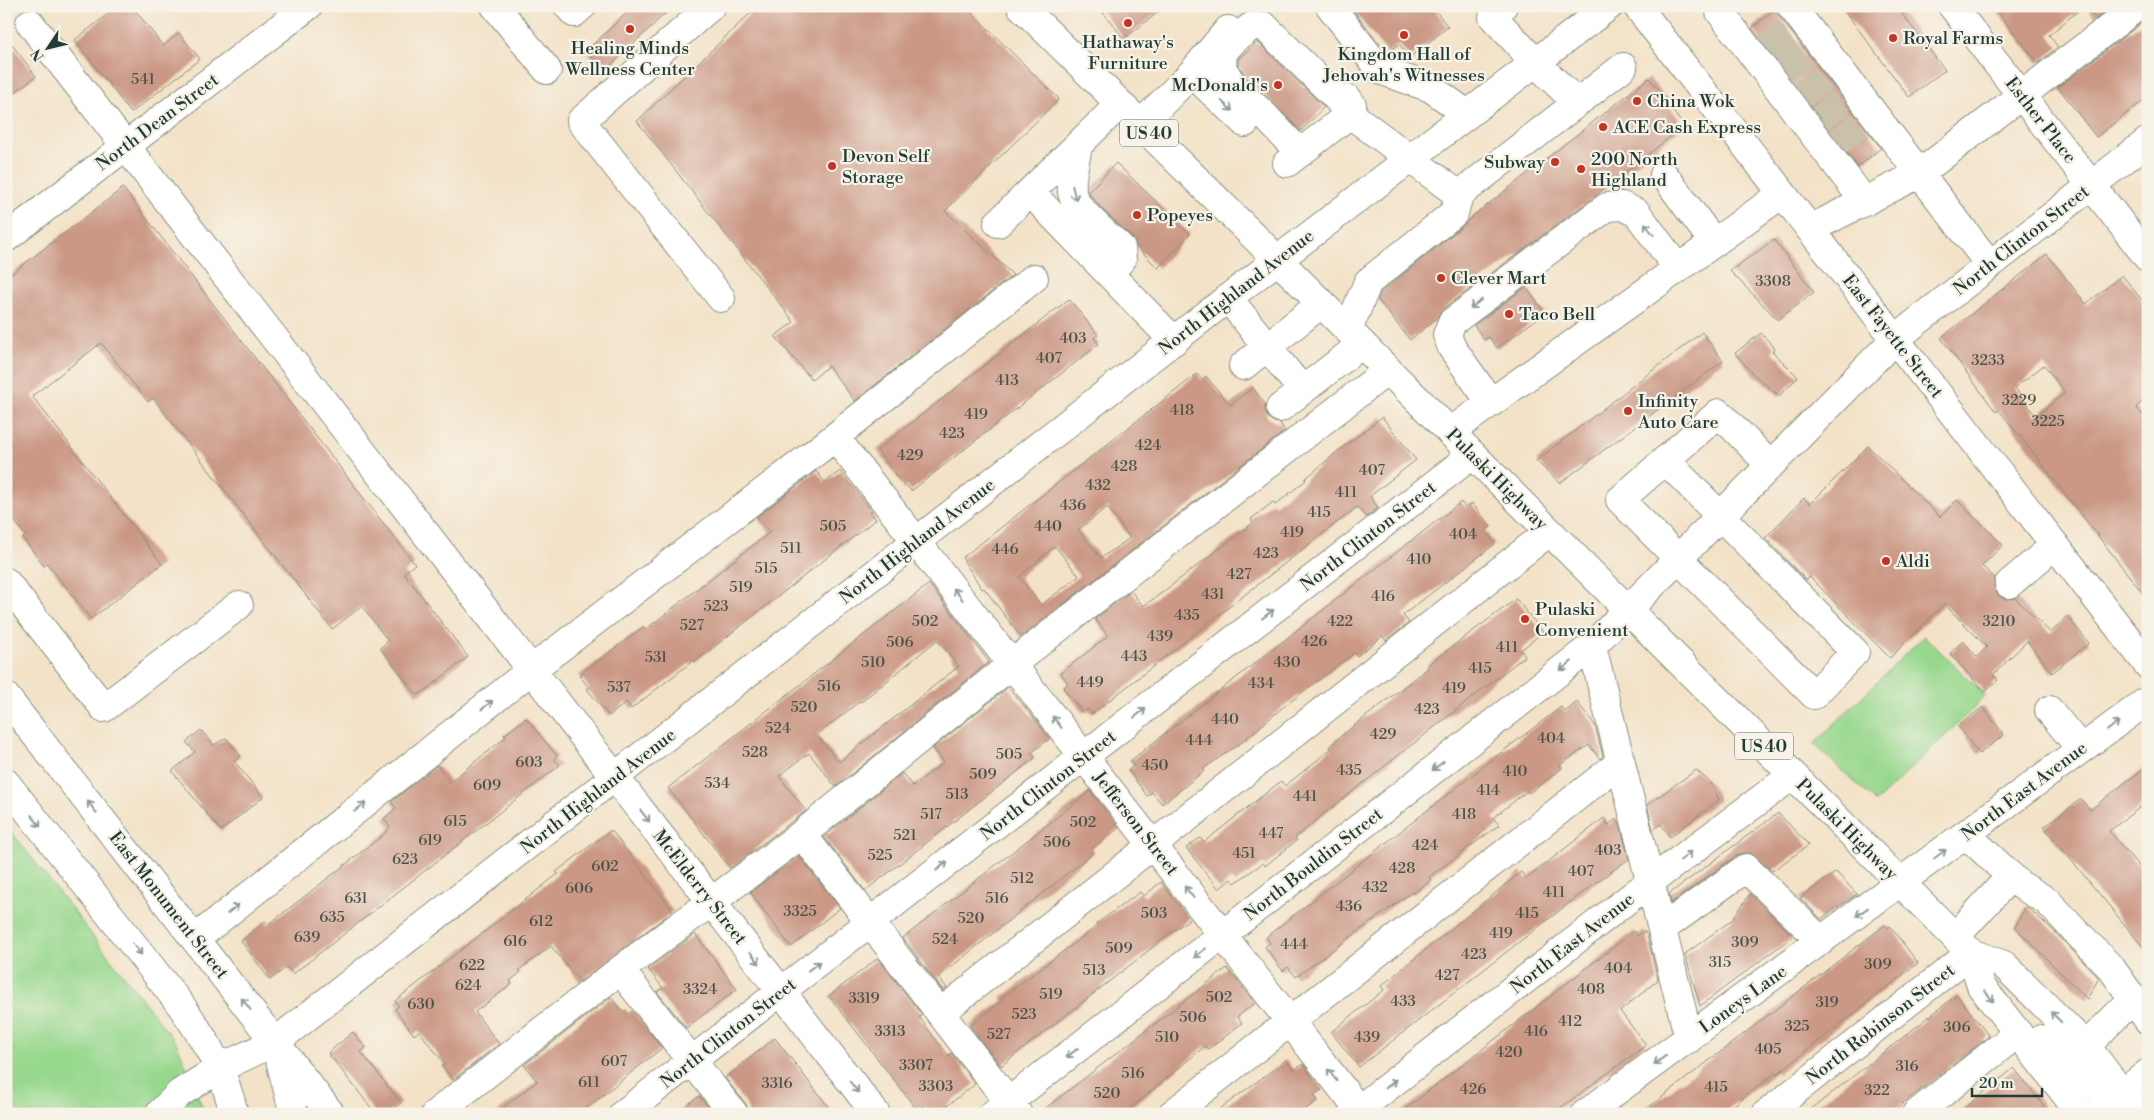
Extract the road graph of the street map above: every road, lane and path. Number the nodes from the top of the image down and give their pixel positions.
1 (308, 6) edge
2 (568, 6) edge
3 (582, 6) edge
4 (711, 6) edge
5 (1021, 6) edge
6 (1330, 6) edge
7 (1503, 6) edge
8 (1609, 6) edge
9 (1637, 6) edge
10 (1728, 6) edge
11 (1952, 6) edge
12 (2138, 6) edge
13 (497, 7) edge
14 (1793, 20) edge
15 (30, 23) dead end
16 (1535, 62) junction
17 (1623, 67) dead end
18 (547, 70) dead end
19 (1192, 73) junction
20 (2022, 96) junction
21 (1577, 103) junction
22 (1120, 104) junction
23 (1350, 114) junction
24 (1467, 114) junction
25 (1141, 124) junction
26 (2148, 141) edge
27 (1078, 145) junction
28 (126, 146) junction
29 (1300, 153) junction
30 (1410, 159) junction
31 (1919, 174) junction
32 (1664, 175) dead end
33 (2092, 185) junction
34 (1030, 192) junction
35 (1782, 194) junction
36 (1459, 196) junction
37 (1865, 202) junction
38 (998, 223) dead end
39 (1810, 229) junction
40 (6, 238) edge
41 (1714, 243) junction
42 (2148, 258) edge
43 (1277, 260) junction
44 (1990, 265) junction
45 (1678, 269) junction
46 (1109, 273) junction
47 (1034, 278) dead end
48 (721, 298) dead end
49 (1228, 298) junction
50 (1322, 303) junction
51 (1355, 337) junction
52 (1895, 339) junction
53 (1174, 341) junction
54 (1267, 347) junction
55 (1243, 366) dead end
56 (1388, 370) junction
57 (1302, 390) junction
58 (1491, 403) junction
59 (1280, 408) dead end
60 (1450, 432) junction
61 (836, 437) junction
62 (1472, 455) junction
63 (1665, 460) junction
64 (1770, 465) junction
65 (1721, 515) junction
66 (1549, 532) junction
67 (917, 542) junction
68 (2055, 545) junction
69 (1678, 558) junction
70 (6, 582) edge
71 (2010, 584) dead end
72 (239, 604) dead end
73 (1627, 610) junction
74 (1592, 646) junction
75 (1012, 664) junction
76 (528, 665) junction
77 (2148, 665) edge
78 (6, 697) edge
79 (2148, 700) edge
80 (2049, 710) dead end
81 (2081, 749) junction
82 (1084, 757) junction
83 (1621, 762) junction
84 (1793, 775) junction
85 (615, 777) junction
86 (6, 783) edge
87 (802, 834) junction
88 (1966, 834) junction
89 (1153, 845) junction
90 (2011, 876) junction
91 (1650, 882) junction
92 (1901, 883) junction
93 (712, 902) junction
94 (870, 922) junction
95 (1662, 929) junction
96 (1223, 934) junction
97 (195, 939) junction
98 (1821, 941) junction
99 (1963, 945) junction
100 (620, 970) junction
101 (781, 992) junction
102 (2140, 1010) edge
103 (940, 1013) junction
104 (1290, 1020) junction
105 (2018, 1033) junction
106 (1689, 1039) junction
107 (276, 1042) junction
108 (2086, 1046) junction
109 (692, 1060) junction
110 (220, 1068) junction
111 (2148, 1073) edge
112 (2130, 1103) edge
113 (467, 1104) edge
114 (1007, 1110) edge
115 (1358, 1112) edge
116 (160, 1114) edge
117 (234, 1114) edge
118 (294, 1114) edge
119 (332, 1114) edge
120 (435, 1114) edge
121 (623, 1114) edge
122 (734, 1114) edge
123 (876, 1114) edge
124 (1172, 1114) edge
125 (1585, 1114) edge
126 (1766, 1114) edge
127 (1916, 1114) edge
128 (2081, 1114) edge
129 (2096, 1114) edge
130 (2146, 1114) edge

1 - 28 main road, North Dean Street
2 - 3 main road
4 - 48 main road
5 - 22 main road, Pulaski Highway / US 40
6 - 24 main road
7 - 16 main road
8 - 16 main road, North Highland Avenue
9 - 35 main road, East Fayette Street
10 - 37 main road
11 - 20 main road, Esther Place
12 - 20 main road
13 - 18 main road
14 - 31 main road
15 - 28 main road, McElderry Street
16 - 21 main road
16 - 24 main road, North Highland Avenue
17 - 21 main road
19 - 23 main road
19 - 25 main road
19 -> 29 main road
20 - 31 main road
20 - 33 main road, Esther Place
21 - 36 main road
22 - 25 main road, Pulaski Highway / US 40
22 - 27 main road
23 - 29 main road
23 - 29 main road
23 - 30 main road
24 - 30 main road, North Highland Avenue
25 - 43 main road, Pulaski Highway / US 40
26 - 33 main road, North Clinton Street
27 - 34 main road
27 -> 46 main road
28 - 40 main road, North Dean Street
28 - 76 main road, McElderry Street
30 - 36 main road
30 - 43 main road, North Highland Avenue
31 - 37 main road
31 - 44 main road
32 - 41 main road
33 - 42 main road, Esther Place
33 - 44 main road, North Clinton Street
34 - 38 main road
34 - 46 main road
35 - 39 main road, East Fayette Street
35 - 41 main road
36 - 51 main road
37 - 39 main road
39 - 52 main road, East Fayette Street
41 - 45 main road
43 - 49 main road, North Highland Avenue
43 - 50 main road, Pulaski Highway / US 40
44 - 52 main road, North Clinton Street
45 - 58 main road
45 -> 58 main road
46 - 53 main road
47 - 61 main road
49 - 53 main road, North Highland Avenue
49 - 54 main road
50 - 51 main road, Pulaski Highway / US 40
50 - 54 main road
51 - 56 main road, Pulaski Highway / US 40
51 - 57 main road
52 - 64 main road, North Clinton Street
52 - 68 main road, East Fayette Street
53 - 67 main road, North Highland Avenue
54 - 55 main road
54 - 57 main road
56 - 60 main road, Pulaski Highway / US 40
56 - 75 main road
57 - 59 main road
58 - 60 main road
60 - 62 main road, Pulaski Highway / US 40
61 - 67 main road, Jefferson Street
61 - 76 main road
62 - 66 main road, Pulaski Highway / US 40
82 -> 62 main road, North Clinton Street
63 - 64 main road
63 - 65 main road
63 - 69 main road
64 - 65 main road, North Bouldin Street
65 - 69 main road, North Bouldin Street
65 - 69 main road
66 - 73 main road, Pulaski Highway / US 40
66 - 89 main road
75 -> 67 main road, Jefferson Street
67 - 85 main road, North Highland Avenue
68 - 71 main road
68 - 77 main road, East Fayette Street
69 - 73 main road, North Bouldin Street
70 - 72 main road
73 - 74 main road, North Bouldin Street
73 - 84 main road, Pulaski Highway / US 40
74 - 83 main road
74 -> 96 main road, North Bouldin Street
82 -> 75 main road, Jefferson Street
75 - 87 main road
76 - 85 main road, McElderry Street
97 -> 76 main road
97 -> 78 main road, East Monument Street
81 -> 79 main road, North East Avenue
80 - 81 main road
81 - 88 main road, North East Avenue
82 - 89 main road, Jefferson Street
94 -> 82 main road, North Clinton Street
83 - 91 main road
83 - 104 main road
91 -> 84 main road, North East Avenue
84 - 92 main road, Pulaski Highway / US 40
85 -> 93 main road, McElderry Street
85 - 107 main road, North Highland Avenue
86 -> 110 main road
87 - 93 main road
87 - 94 main road
88 - 90 main road
92 -> 88 main road, North East Avenue
96 -> 89 main road, Jefferson Street
89 - 103 main road
90 - 99 main road, North Robinson Street
90 - 102 main road
91 - 95 main road
115 -> 91 main road, North East Avenue
92 -> 98 main road, Loneys Lane
92 - 99 main road, Pulaski Highway / US 40
93 - 100 main road
93 -> 101 main road, McElderry Street
101 -> 94 main road, North Clinton Street
94 - 103 main road
95 - 98 main road
95 - 106 main road
96 - 104 main road, Jefferson Street
96 -> 114 main road, North Bouldin Street
107 -> 97 main road, East Monument Street
98 - 106 main road, Loneys Lane
99 -> 105 main road, Pulaski Highway / US 40
108 -> 99 main road, Pulaski Highway / US 40
99 - 126 main road, North Robinson Street
100 - 109 main road
100 - 113 main road
101 - 109 main road, North Clinton Street
101 -> 123 main road, McElderry Street
102 - 108 main road
103 - 114 main road
115 -> 104 main road, Jefferson Street
104 - 124 main road
105 - 112 main road
105 - 127 main road
105 - 128 main road, Pulaski Highway / US 40
106 -> 125 main road, Loneys Lane
107 - 110 main road, North Highland Avenue
107 - 118 main road
107 - 119 main road, East Monument Street
108 - 112 main road, Pulaski Highway / US 40
109 - 121 main road, North Clinton Street
109 - 122 main road
110 - 116 main road, North Highland Avenue
110 - 117 main road
111 - 112 main road
112 - 129 main road
112 - 130 main road, Pulaski Highway
113 - 120 main road

